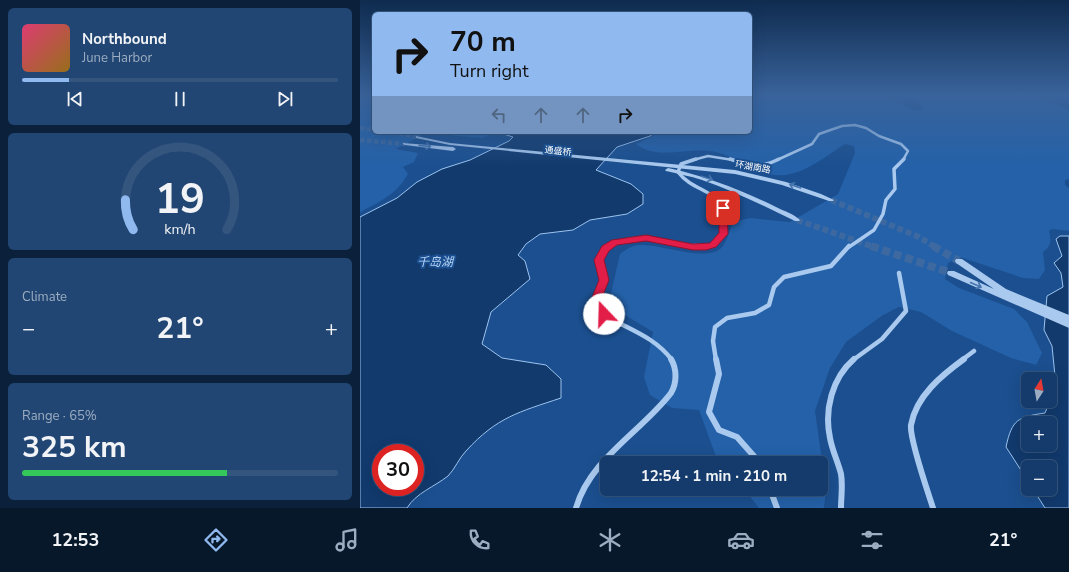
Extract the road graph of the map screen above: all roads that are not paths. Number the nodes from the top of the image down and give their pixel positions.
1 (418, 137) tunnel mouth
2 (405, 144) tunnel mouth
3 (669, 168) junction
4 (678, 169) junction
5 (831, 200) tunnel mouth
6 (798, 220) tunnel mouth
7 (959, 261) tunnel mouth
8 (900, 273) dead end
9 (951, 273) tunnel mouth
10 (1002, 294) junction
11 (1069, 318) edge
12 (1069, 325) edge
13 (974, 351) dead end
14 (755, 456) edge
15 (773, 496) edge
16 (576, 508) edge
17 (777, 508) edge
18 (841, 508) edge
19 (933, 508) edge

1 - 3 street, 通盛桥
2 -> 3 street, 通盛桥
3 - 4 street, 环湖南路
5 -> 4 street, 环湖南路
4 -> 6 street, 环湖南路
4 - 14 street
4 - 16 street
7 - 10 street
8 - 18 street
9 -> 10 street
10 - 11 street
10 - 12 street
13 - 19 street
15 - 17 street

